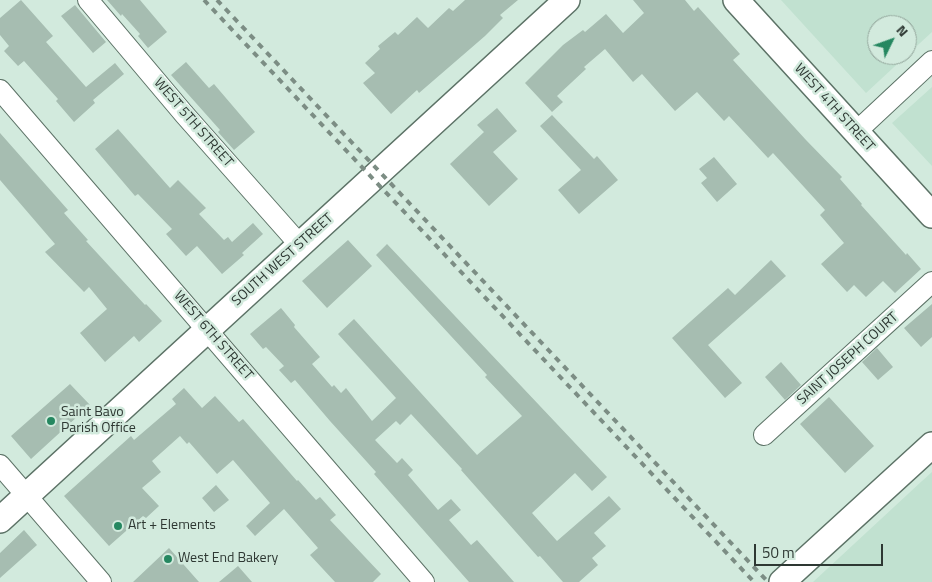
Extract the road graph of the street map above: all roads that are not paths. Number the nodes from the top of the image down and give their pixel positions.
1 (88, 0) edge
2 (567, 0) edge
3 (736, 0) edge
4 (932, 61) edge
5 (0, 90) edge
6 (856, 132) junction
7 (932, 215) edge
8 (300, 245) junction
9 (932, 282) edge
10 (208, 329) junction
11 (764, 435) dead end
12 (932, 445) edge
13 (0, 465) edge
14 (26, 495) junction
15 (0, 520) edge
16 (101, 582) edge
17 (424, 582) edge
18 (782, 582) edge

1 - 8 street, WEST 5TH STREET
2 - 8 street, SOUTH WEST STREET
3 - 6 street, WEST 4TH STREET
4 - 6 street
5 - 10 street, WEST 6TH STREET
6 - 7 street, WEST 4TH STREET
8 - 10 street, SOUTH WEST STREET
9 - 11 street, SAINT JOSEPH COURT
10 - 14 street, SOUTH WEST STREET
10 - 17 street, WEST 6TH STREET
12 - 18 street
13 - 14 street
14 - 15 street, SOUTH WEST STREET
14 - 16 street

